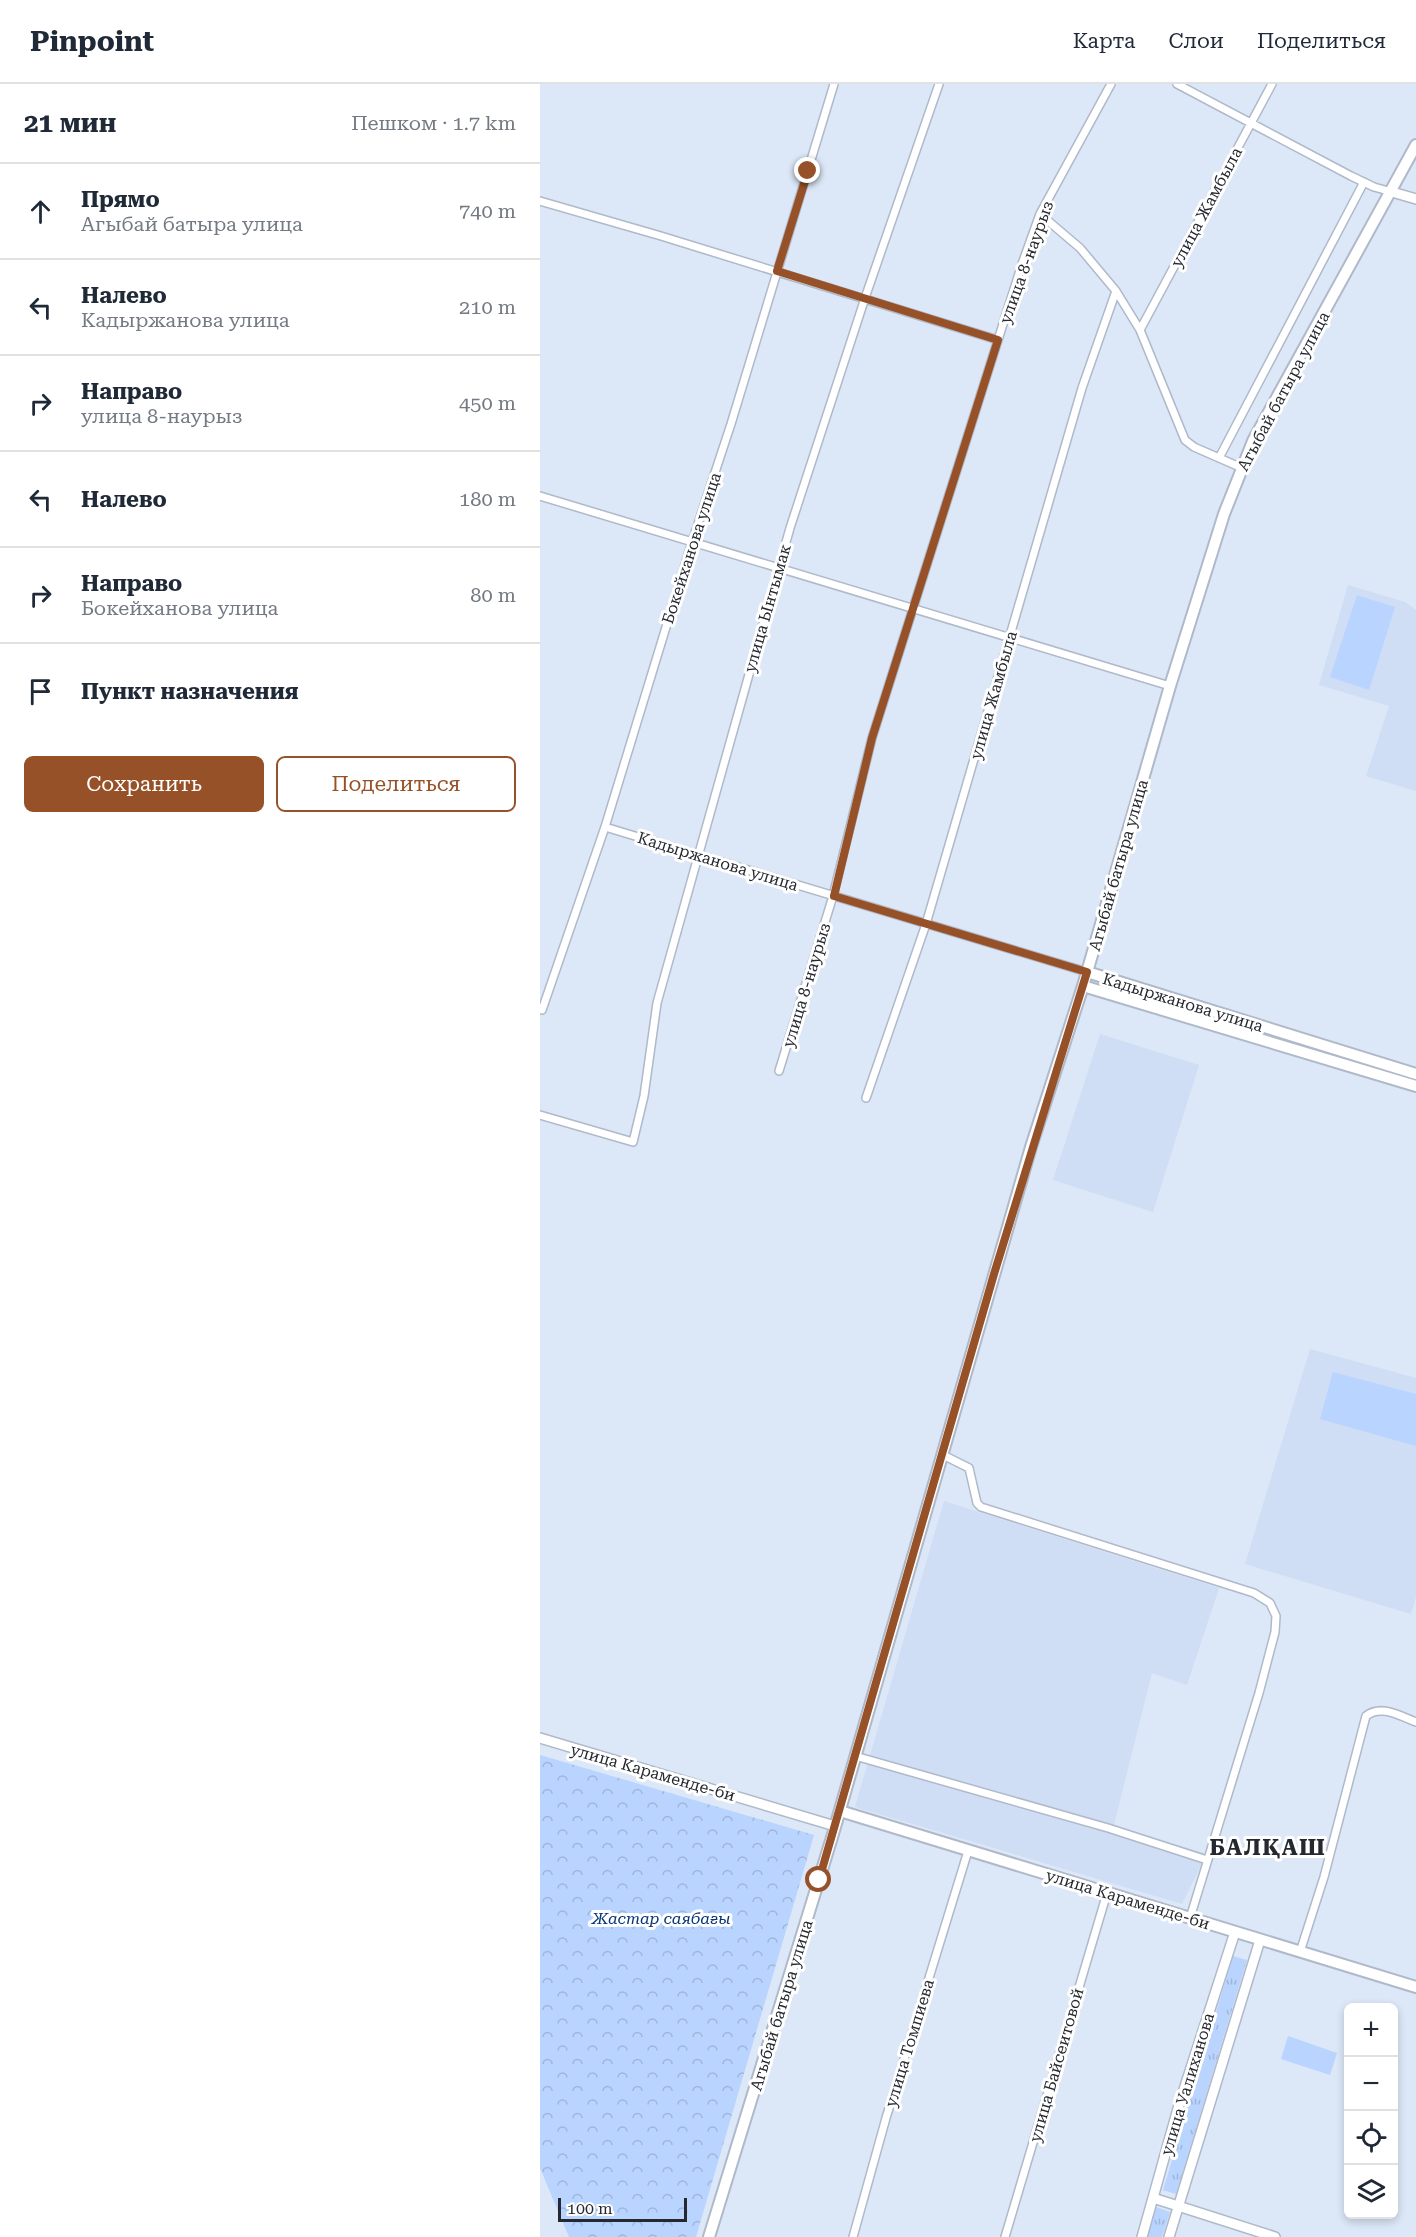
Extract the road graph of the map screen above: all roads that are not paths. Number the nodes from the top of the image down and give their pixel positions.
1 (834, 84) edge
2 (939, 84) edge
3 (1111, 84) edge
4 (1177, 84) edge
5 (1272, 84) edge
6 (1251, 124) junction
7 (1416, 145) edge
8 (1364, 182) junction
9 (1392, 192) junction
10 (1416, 199) edge
11 (540, 201) edge
12 (1040, 214) junction
13 (777, 271) junction
14 (1116, 291) junction
15 (865, 298) junction
16 (1140, 330) junction
17 (998, 340) junction
18 (1219, 458) junction
19 (1242, 468) junction
20 (540, 496) edge
21 (692, 542) junction
22 (778, 568) junction
23 (914, 609) junction
24 (1010, 638) junction
25 (1170, 686) junction
26 (605, 827) junction
27 (698, 854) junction
28 (834, 896) junction
29 (926, 924) junction
30 (1087, 972) junction
31 (1083, 986) junction
32 (542, 1011) dead end
33 (779, 1071) dead end
34 (1416, 1074) edge
35 (1416, 1086) edge
36 (866, 1098) dead end
37 (540, 1115) edge
38 (943, 1455) junction
39 (1416, 1722) edge
40 (540, 1738) edge
41 (855, 1756) junction
42 (840, 1811) junction
43 (835, 1826) junction
44 (968, 1851) junction
45 (1207, 1860) junction
46 (1107, 1893) junction
47 (1190, 1918) junction
48 (1235, 1932) junction
49 (1260, 1940) junction
50 (1300, 1952) junction
51 (1416, 1987) edge
52 (1153, 2198) junction
53 (1178, 2207) junction
54 (708, 2237) edge
55 (853, 2237) edge
56 (1005, 2237) edge
57 (1142, 2237) edge
58 (1169, 2237) edge
59 (1275, 2237) edge

1 - 13 street, Бокейханова улица
2 - 15 street, улица Ынтымак
3 - 12 street, улица 8-наурыз
4 - 6 street
5 - 6 street, улица Жамбыла
6 - 8 street
6 - 16 street, улица Жамбыла
7 - 9 main road, Агыбай батыра улица
8 - 9 street
8 - 18 street
9 - 10 street
9 - 19 main road, Агыбай батыра улица
11 - 13 street
12 - 14 street
12 - 17 street, улица 8-наурыз
13 - 15 street
13 - 21 street, Бокейханова улица
14 - 16 street
14 - 24 street, улица Жамбыла
15 - 17 street
15 - 22 street, улица Ынтымак
16 - 18 street
17 - 23 street, улица 8-наурыз
18 - 19 street
19 - 25 main road, Агыбай батыра улица
20 - 21 street
21 - 22 street
21 - 26 street, Бокейханова улица
22 - 23 street
22 - 27 street, улица Ынтымак
23 - 24 street
23 - 28 street, улица 8-наурыз
24 - 25 street
24 - 29 street, улица Жамбыла
25 - 30 main road, Агыбай батыра улица
26 - 27 street, Кадыржанова улица
26 - 32 street, Бокейханова улица
27 - 28 street, Кадыржанова улица
27 - 37 street, улица Ынтымак
28 - 29 street, Кадыржанова улица
28 - 33 street, улица 8-наурыз
29 - 30 street, Кадыржанова улица
29 - 36 street, улица Жамбыла
30 - 31 main road, Агыбай батыра улица
30 - 34 main road, Кадыржанова улица
31 - 35 main road, Кадыржанова улица
31 - 38 main road, Агыбай батыра улица
38 - 41 main road, Агыбай батыра улица
38 - 45 street
39 - 50 street
40 - 43 street, улица Караменде-би
41 - 42 main road, Агыбай батыра улица
41 - 45 street
42 - 43 main road, Агыбай батыра улица
42 - 44 main road, улица Караменде-би
43 - 54 main road, Агыбай батыра улица
44 - 46 main road, улица Караменде-би
44 - 55 street, улица Томпиева
45 - 47 street
46 - 47 main road, улица Караменде-би
46 - 56 street, улица Байсеитовой
47 - 48 main road, улица Караменде-би
48 - 49 main road, улица Караменде-би
48 - 52 street, улица Уалиханова
49 - 50 main road, улица Караменде-би
49 - 53 street, улица Уалиханова
50 - 51 main road, улица Караменде-би
52 - 53 street
52 - 57 street, улица Уалиханова
53 - 58 street, улица Уалиханова
53 - 59 street

